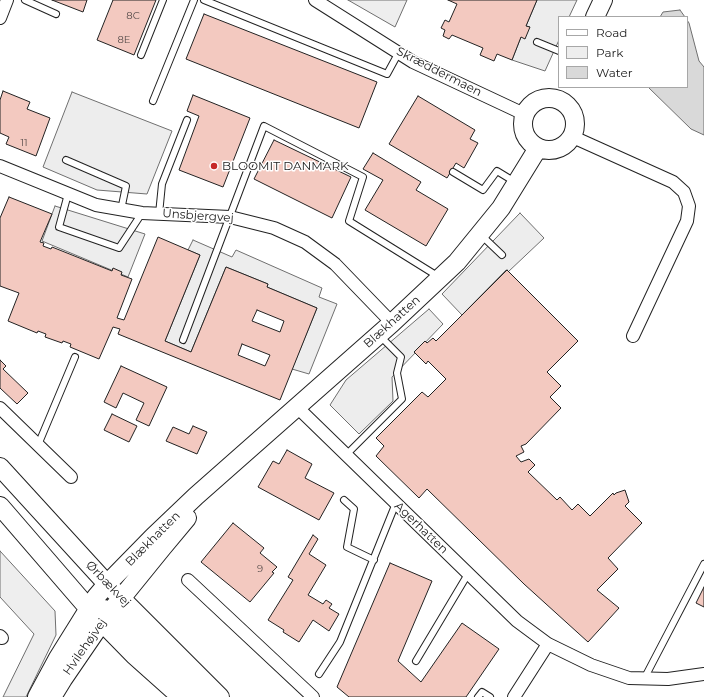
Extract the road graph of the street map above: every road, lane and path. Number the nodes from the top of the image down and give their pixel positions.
1 (7, 0) edge
2 (25, 0) edge
3 (163, 0) edge
4 (194, 0) edge
5 (204, 0) edge
6 (315, 0) edge
7 (603, 0) edge
8 (56, 14) dead end
9 (595, 16) edge
10 (0, 18) edge
11 (537, 42) dead end
12 (558, 51) edge
13 (398, 52) junction
14 (141, 55) dead end
15 (562, 93) edge
16 (153, 101) dead end
17 (524, 114) junction
18 (186, 120) dead end
19 (573, 137) junction
20 (538, 148) junction
21 (66, 160) dead end
22 (0, 166) edge
23 (453, 172) dead end
24 (517, 183) junction
25 (68, 194) junction
26 (121, 210) junction
27 (142, 213) junction
28 (160, 214) junction
29 (230, 217) junction
30 (480, 234) junction
31 (502, 255) dead end
32 (440, 278) junction
33 (392, 323) junction
34 (378, 335) junction
35 (632, 336) dead end
36 (183, 340) dead end
37 (75, 357) dead end
38 (297, 407) junction
39 (0, 408) edge
40 (38, 445) junction
41 (346, 455) junction
42 (0, 467) edge
43 (222, 474) junction
44 (71, 477) dead end
45 (344, 500) dead end
46 (396, 503) junction
47 (0, 505) edge
48 (374, 560) junction
49 (704, 564) edge
50 (468, 574) junction
51 (188, 580) dead end
52 (97, 597) junction
53 (111, 610) junction
54 (548, 644) junction
55 (416, 661) dead end
56 (319, 674) dead end
57 (704, 674) edge
58 (644, 678) junction
59 (37, 697) edge
60 (52, 697) edge
61 (181, 697) edge
62 (204, 697) edge
63 (220, 697) edge
64 (313, 697) edge
65 (478, 697) edge
66 (490, 697) edge
67 (514, 697) edge

1 - 10 street
2 - 8 lane
3 - 14 lane
4 - 16 lane
5 - 13 lane
6 - 13 street, Skræddermaen
7 - 9 street
11 - 12 lane
13 - 17 street, Skræddermaen
15 - 17 street
15 - 19 street
17 - 20 street
18 - 28 lane
19 - 20 street
19 - 35 street
20 - 24 street, Blækhatten
21 - 26 lane
22 - 25 street, Unsbjergvej
23 - 24 lane
24 - 30 street, Blækhatten
25 - 26 street, Unsbjergvej
25 - 27 lane
26 - 27 street, Unsbjergvej
27 - 28 street, Unsbjergvej
28 - 29 street, Unsbjergvej
29 - 32 lane
29 - 33 street, Unsbjergvej
29 - 36 lane
30 - 31 lane
30 - 32 street, Blækhatten
32 - 33 street, Blækhatten
33 - 34 street, Blækhatten
34 - 38 street, Blækhatten
34 - 41 lane
37 - 40 lane
38 - 41 street, Agerhatten
38 - 43 street, Blækhatten
39 - 40 street
40 - 44 street
41 - 46 street, Agerhatten
42 - 52 street, Ørbækvej
43 - 52 street, Blækhatten
43 - 53 street, Blækhatten
45 - 48 lane
46 - 48 lane
46 - 50 street, Agerhatten
47 - 52 street
48 - 56 lane
49 - 58 lane
50 - 54 street, Agerhatten
50 - 55 lane
51 - 64 street
52 - 53 street, Ørbækvej
52 - 53 street
52 - 59 street, Hvilehøjvej
53 - 60 street, Hvilehøjvej
53 - 61 street, Ørbækvej
53 - 62 street
53 - 63 street, Ørbækvej
54 - 58 street, Agerhatten
54 - 67 street
57 - 58 street, Agerhatten
65 - 66 lane

